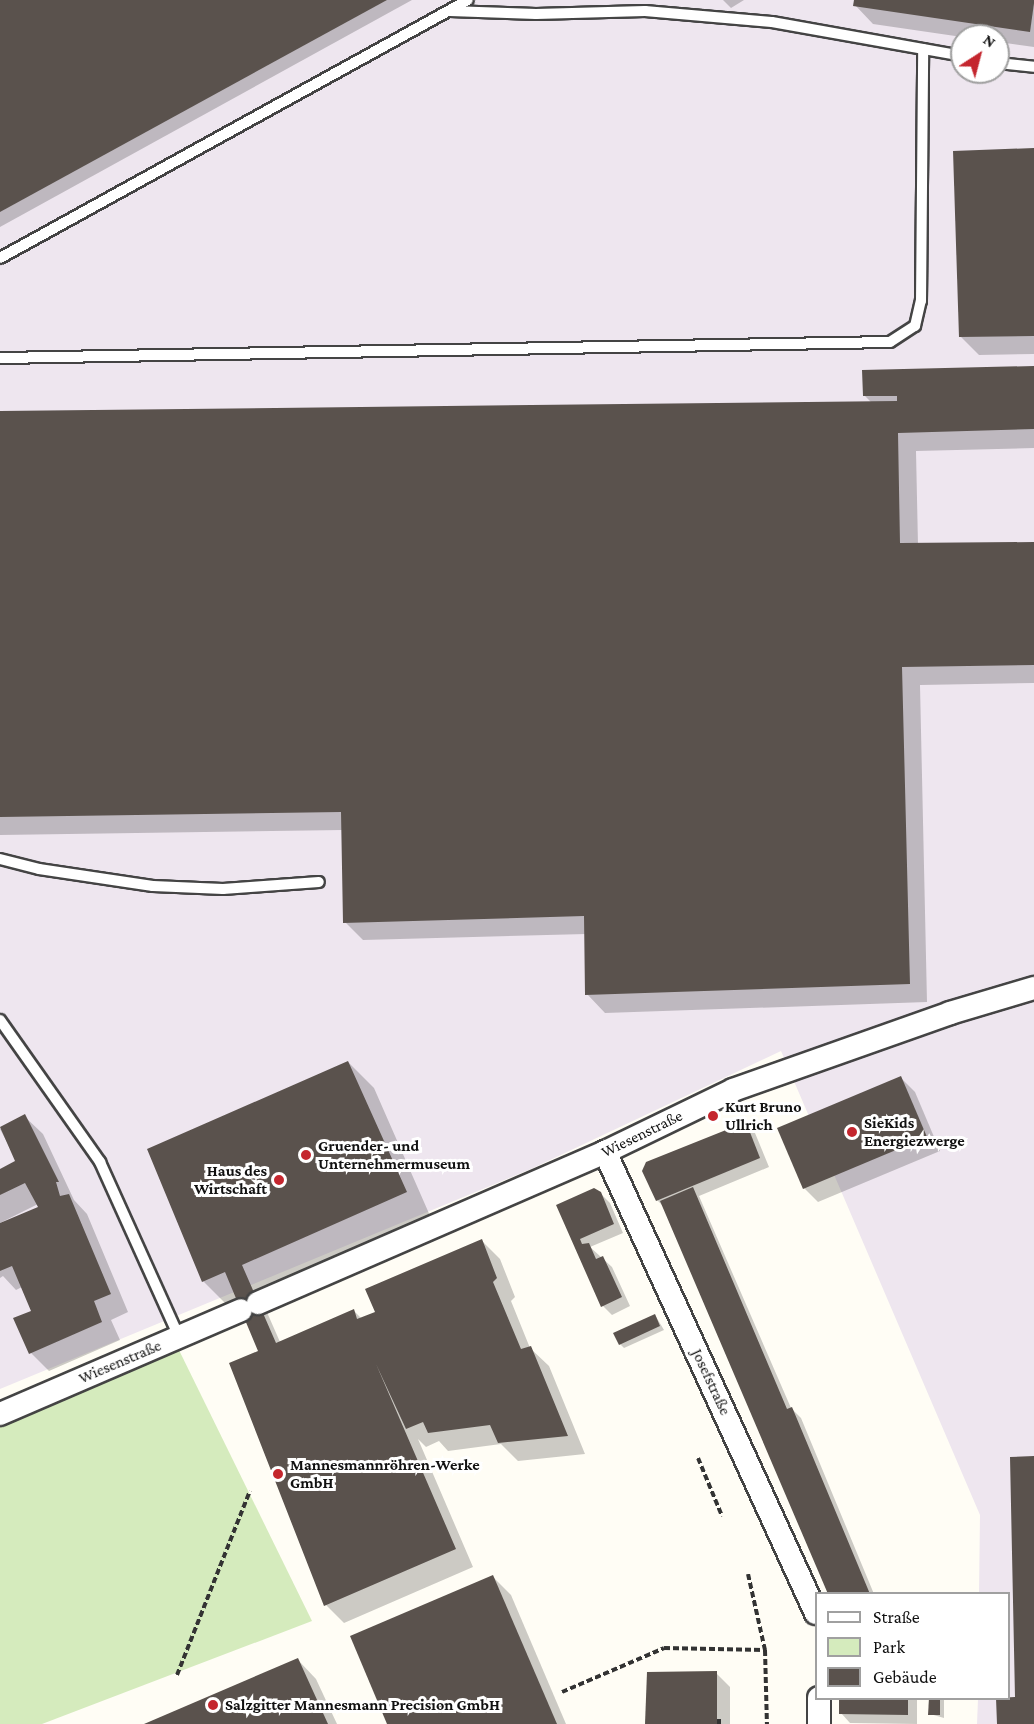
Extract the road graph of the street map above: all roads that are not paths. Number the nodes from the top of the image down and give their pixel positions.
1 (468, 0) edge
2 (638, 0) edge
3 (449, 10) junction
4 (645, 11) junction
5 (923, 49) junction
6 (950, 54) edge
7 (1010, 65) edge
8 (1034, 68) edge
9 (0, 258) edge
10 (0, 358) edge
11 (0, 859) edge
12 (319, 882) dead end
13 (1034, 988) edge
14 (0, 1020) edge
15 (605, 1152) junction
16 (179, 1337) junction
17 (0, 1414) edge
18 (815, 1611) edge
19 (819, 1700) edge
20 (819, 1724) edge

1 - 3 lane
2 - 4 lane
3 - 4 lane
3 - 9 lane
4 - 5 lane
5 - 6 lane
5 - 10 lane
7 - 8 lane
11 - 12 lane
13 - 15 street, Wiesenstraße
14 - 16 lane
15 - 16 street, Wiesenstraße
15 - 18 street, Josefstraße
16 - 17 street, Wiesenstraße
19 - 20 street

